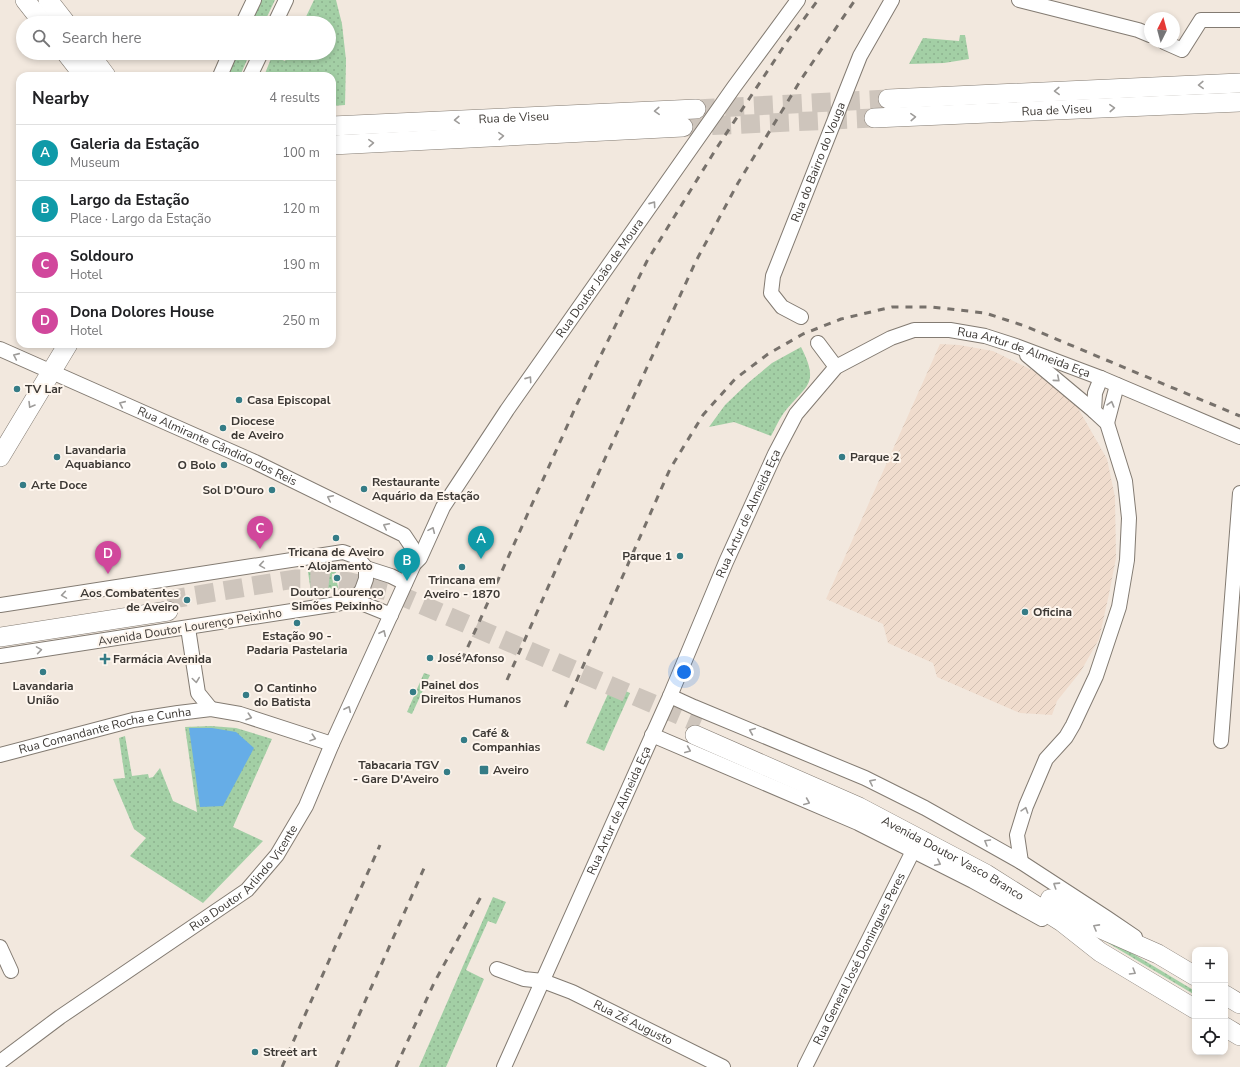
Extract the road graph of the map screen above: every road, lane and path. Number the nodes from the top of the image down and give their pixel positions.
1 (25, 0) edge
2 (254, 0) edge
3 (286, 0) edge
4 (798, 0) edge
5 (892, 0) edge
6 (1018, 0) edge
7 (48, 16) edge
8 (246, 16) edge
9 (278, 16) edge
10 (1240, 20) edge
11 (1144, 32) edge
12 (1178, 48) edge
13 (71, 60) edge
14 (94, 60) edge
15 (227, 60) edge
16 (258, 60) edge
17 (81, 72) edge
18 (103, 72) edge
19 (222, 72) edge
20 (252, 72) edge
21 (1240, 83) edge
22 (888, 99) tunnel mouth
23 (1240, 102) edge
24 (696, 109) tunnel mouth
25 (874, 118) tunnel mouth
26 (336, 126) edge
27 (683, 127) tunnel mouth
28 (336, 145) edge
29 (801, 317) dead end
30 (818, 343) dead end
31 (1016, 346) junction
32 (66, 348) edge
33 (0, 349) edge
34 (836, 367) junction
35 (51, 372) junction
36 (1101, 378) junction
37 (1117, 385) junction
38 (1094, 411) junction
39 (1106, 423) junction
40 (1240, 437) edge
41 (0, 457) edge
42 (1240, 493) edge
43 (414, 564) junction
44 (366, 568) junction
45 (405, 583) junction
46 (354, 600) junction
47 (0, 605) edge
48 (391, 616) junction
49 (0, 624) edge
50 (188, 628) junction
51 (0, 637) edge
52 (0, 656) edge
53 (670, 696) junction
54 (211, 709) junction
55 (652, 735) junction
56 (1221, 741) dead end
57 (332, 744) junction
58 (0, 755) edge
59 (913, 851) junction
60 (1020, 862) junction
61 (0, 946) edge
62 (1100, 952) junction
63 (1158, 954) junction
64 (497, 969) dead end
65 (11, 971) dead end
66 (1192, 974) edge
67 (543, 981) junction
68 (1228, 997) edge
69 (1240, 1004) edge
70 (1192, 1007) edge
71 (1228, 1029) edge
72 (1240, 1036) edge
73 (0, 1062) edge
74 (504, 1067) edge
75 (723, 1067) edge
76 (805, 1067) edge

1 - 7 main road
2 - 8 street
3 - 9 street
43 -> 4 street, Rua Doutor João de Moura
5 - 29 street, Rua do Bairro do Vouga
6 - 11 street
10 - 12 street
13 - 17 main road
14 - 18 main road
15 - 19 street
16 - 20 street
21 -> 22 main road, Rua de Viseu
25 -> 23 main road, Rua de Viseu
24 -> 26 main road, Rua de Viseu
28 -> 27 main road, Rua de Viseu
30 - 34 street
31 - 34 street, Rua Artur de Almeida Eça
31 - 36 street, Rua Artur de Almeida Eça
31 -> 38 street
32 - 35 main road
35 -> 33 street, Rua Almirante Cândido dos Reis
34 - 53 street, Rua Artur de Almeida Eça
35 -> 41 main road
43 -> 35 street, Rua Almirante Cândido dos Reis
36 - 37 street, Rua Artur de Almeida Eça
36 - 38 street
39 -> 37 street
37 - 40 street, Rua Artur de Almeida Eça
38 - 39 street
60 -> 39 street
42 - 56 street
43 - 45 street, Rua Doutor João de Moura
44 - 45 street
44 - 46 street
44 -> 47 street
45 - 48 street, Rua Doutor Arlindo Vicente
46 - 48 street
46 - 50 street, Avenida Doutor Lourenço Peixinho
57 -> 48 street, Rua Doutor Arlindo Vicente
49 - 51 main road, Avenida Doutor Lourenço Peixinho
52 -> 50 street, Avenida Doutor Lourenço Peixinho
50 -> 54 street, Rua Comandante Rocha e Cunha
53 - 55 street, Rua Artur de Almeida Eça
60 -> 53 street, Avenida Doutor Vasco Branco
54 -> 57 street, Rua Comandante Rocha e Cunha
54 - 58 street, Rua Comandante Rocha e Cunha
55 -> 59 street
55 - 67 street, Rua Artur de Almeida Eça
57 - 73 street, Rua Doutor Arlindo Vicente
59 -> 62 street
59 - 76 street, Rua General José Domingues Peres
63 -> 60 street, Avenida Doutor Vasco Branco
61 - 65 street
63 -> 62 main road, Avenida Doutor Vasco Branco
62 -> 70 main road, Avenida Doutor Vasco Branco
63 - 66 main road, Avenida Doutor Vasco Branco
64 - 67 street, Rua Zé Augusto
67 - 74 street, Rua Artur de Almeida Eça
67 - 75 street, Rua Zé Augusto
68 - 69 main road
71 - 72 main road

